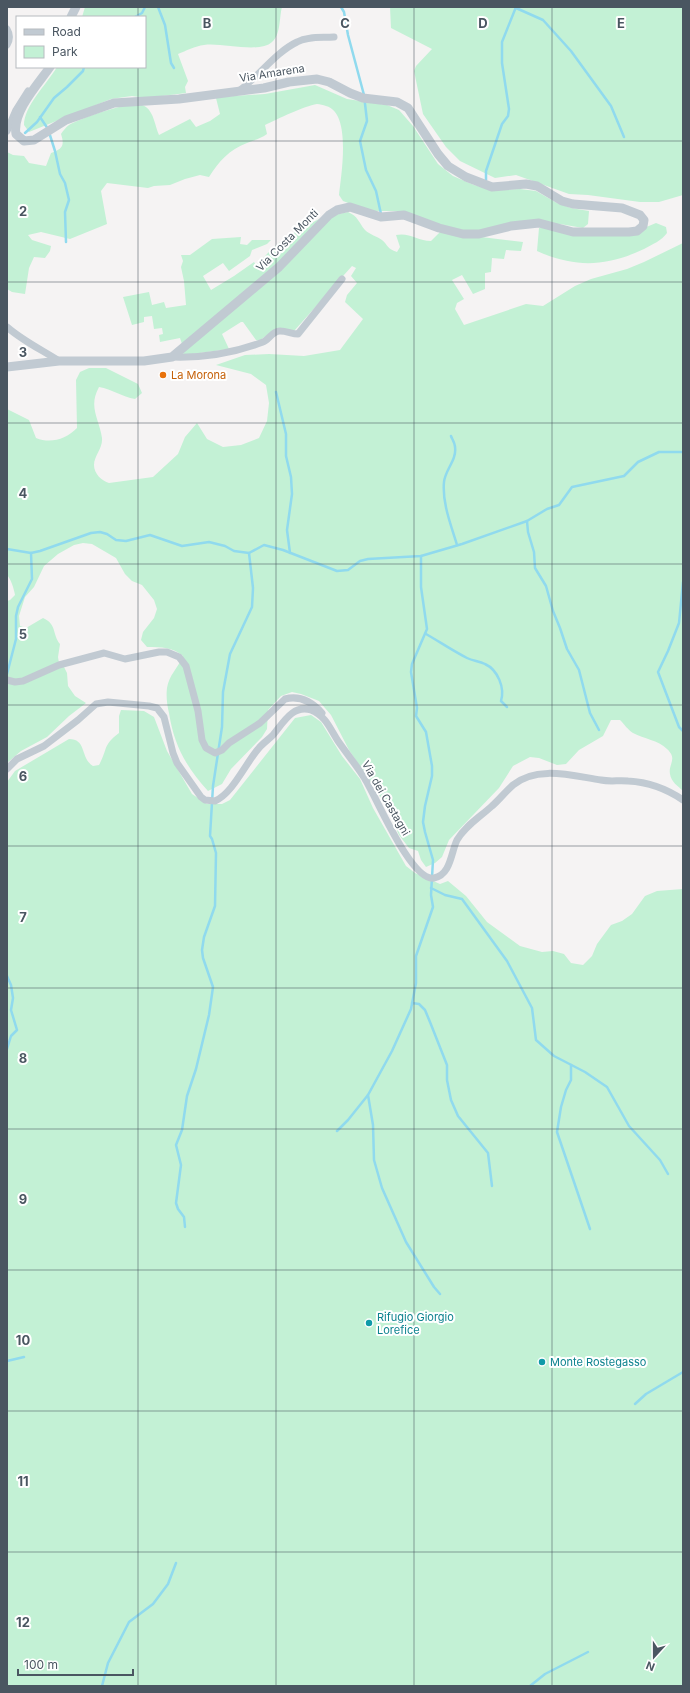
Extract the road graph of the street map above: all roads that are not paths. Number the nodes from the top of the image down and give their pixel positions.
1 (76, 7) edge
2 (72, 16) edge
3 (7, 29) edge
4 (334, 38) dead end
5 (7, 45) edge
6 (49, 68) edge
7 (36, 87) junction
8 (240, 90) junction
9 (7, 131) edge
10 (644, 220) joint
11 (342, 279) dead end
12 (7, 327) edge
13 (172, 357) junction
14 (59, 362) junction
15 (7, 367) edge
16 (7, 680) edge
17 (327, 722) junction
18 (7, 769) edge
19 (683, 800) edge

1 - 2 street
3 - 5 street
4 - 8 street
6 - 7 street, Via Amarena
7 - 8 street, Via Amarena
7 - 9 street
8 - 10 street, Via Amarena
10 - 13 street, Via Costa Monti
11 - 13 street
12 - 14 street
13 - 14 street
14 - 15 street
16 - 17 street
17 - 18 street, Via dei Castagni
17 - 19 street, Via dei Castagni

